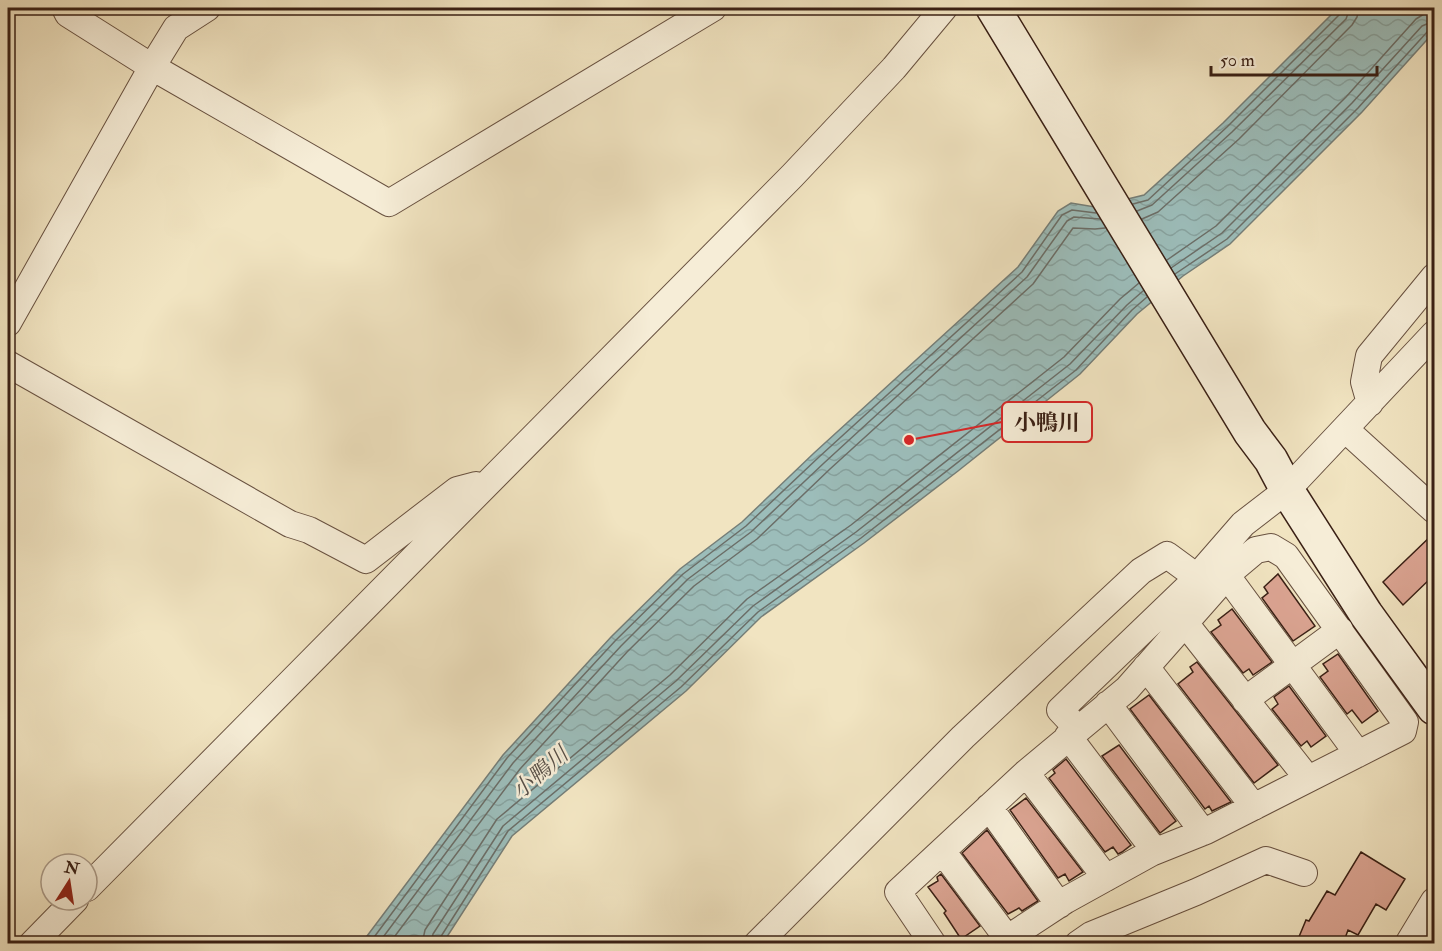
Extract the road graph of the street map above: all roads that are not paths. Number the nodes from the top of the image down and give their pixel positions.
1 (65, 8) edge
2 (207, 8) edge
3 (713, 8) edge
4 (944, 8) edge
5 (993, 8) edge
6 (152, 66) junction
7 (1434, 277) edge
8 (8, 323) edge
9 (1434, 334) edge
10 (8, 364) edge
11 (1370, 403) junction
12 (1345, 429) junction
13 (488, 481) junction
14 (1287, 490) junction
15 (1434, 510) edge
16 (1227, 576) junction
17 (1197, 577) junction
18 (1185, 623) junction
19 (1340, 630) junction
20 (1292, 665) junction
21 (1146, 667) junction
22 (1245, 700) junction
23 (1108, 704) junction
24 (1434, 708) edge
25 (1073, 732) junction
26 (1358, 754) junction
27 (1026, 772) junction
28 (1308, 779) junction
29 (989, 807) junction
30 (1254, 807) junction
31 (1203, 832) junction
32 (1155, 851) junction
33 (943, 852) junction
34 (1304, 873) dead end
35 (99, 876) edge
36 (1106, 878) junction
37 (1434, 901) edge
38 (1059, 904) junction
39 (63, 912) edge
40 (1003, 941) edge
41 (32, 944) edge
42 (757, 944) edge
43 (933, 944) edge
44 (1078, 944) edge
45 (1408, 944) edge

1 - 6 street
2 - 6 street
3 - 6 street
4 - 13 street
5 - 14 street
6 - 8 street
7 - 11 street
9 - 11 street
10 - 13 street
11 - 12 street
12 - 14 street
12 - 15 street
13 - 35 street
14 - 17 street
14 - 24 street
16 - 18 street
16 - 19 street
16 - 20 street
17 - 25 street
17 - 42 street
18 - 21 street
18 - 22 street
19 - 20 street
19 - 26 street
20 - 22 street
20 - 26 street
21 - 23 street
21 - 30 street
22 - 28 street
23 - 25 street
23 - 31 street
25 - 27 street
25 - 32 street
26 - 28 street
27 - 29 street
27 - 36 street
28 - 30 street
29 - 33 street
29 - 38 street
30 - 31 street
31 - 32 street
32 - 36 street
33 - 40 street
33 - 43 street
34 - 44 street
36 - 38 street
37 - 45 street
38 - 40 street
39 - 41 street

